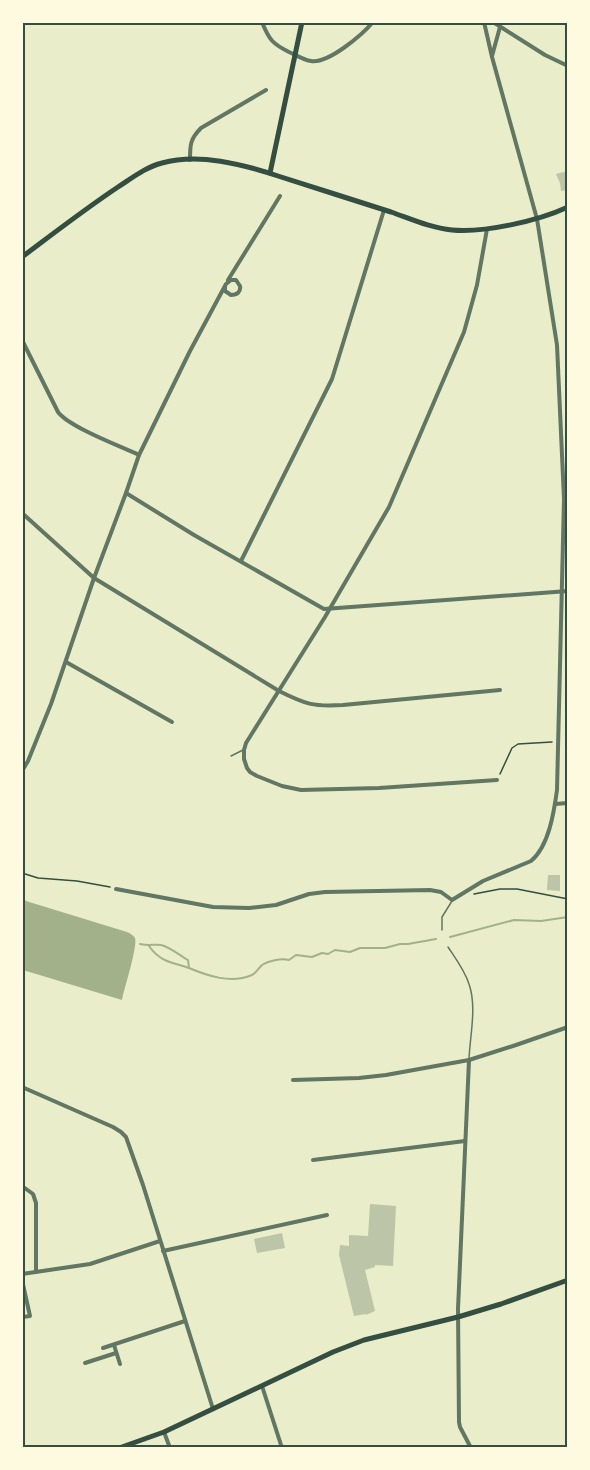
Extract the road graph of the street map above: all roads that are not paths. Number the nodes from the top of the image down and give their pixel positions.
1 (262, 22) edge
2 (302, 22) edge
3 (373, 22) edge
4 (484, 22) edge
5 (493, 22) edge
6 (500, 27) junction
7 (295, 55) junction
8 (492, 57) junction
9 (567, 66) edge
10 (266, 90) dead end
11 (190, 160) junction
12 (270, 173) junction
13 (280, 196) dead end
14 (567, 207) edge
15 (384, 210) junction
16 (537, 219) junction
17 (487, 229) junction
18 (22, 257) edge
19 (22, 340) edge
20 (139, 455) junction
21 (126, 493) junction
22 (22, 513) edge
23 (241, 561) junction
24 (94, 578) junction
25 (565, 591) edge
26 (330, 609) junction
27 (66, 662) junction
28 (500, 690) dead end
29 (279, 691) junction
30 (171, 722) dead end
31 (244, 750) junction
32 (231, 756) dead end
33 (22, 771) edge
34 (497, 780) road end
35 (567, 803) edge
36 (555, 804) junction
37 (116, 889) road end
38 (452, 900) junction
39 (442, 930) dead end
40 (448, 947) dead end
41 (567, 1027) edge
42 (469, 1060) junction
43 (293, 1080) dead end
44 (22, 1088) edge
45 (465, 1141) junction
46 (313, 1160) dead end
47 (22, 1186) edge
48 (327, 1215) dead end
49 (160, 1241) junction
50 (163, 1251) junction
51 (36, 1272) junction
52 (22, 1274) edge
53 (22, 1280) edge
54 (567, 1280) edge
55 (22, 1317) edge
56 (458, 1317) junction
57 (185, 1321) junction
58 (114, 1345) junction
59 (103, 1348) dead end
60 (117, 1353) junction
61 (85, 1363) dead end
62 (120, 1364) dead end
63 (262, 1386) junction
64 (213, 1410) junction
65 (164, 1432) junction
66 (119, 1448) edge
67 (170, 1448) edge
68 (282, 1448) edge
69 (471, 1448) edge

1 - 7 street
2 - 7 main road
3 - 7 street
4 - 8 street
5 - 6 street
6 - 8 street
6 - 9 street
7 - 12 main road
8 - 16 street
10 - 11 street
11 - 12 main road
11 - 18 main road
12 - 15 main road
13 - 20 street
14 - 16 main road
15 - 17 main road
15 - 23 street
16 - 17 main road
16 - 25 street
17 - 26 street
19 - 20 street
20 - 21 street
21 - 23 street
21 - 24 street
22 - 24 street
23 - 26 street
24 - 27 street
24 - 29 street
25 - 26 street
25 - 36 street
26 - 29 street
27 - 30 street
27 - 33 street
28 - 29 street
29 - 31 street
31 - 32 lane
31 - 34 street
35 - 36 street
36 - 38 street
37 - 38 street
38 - 39 lane
40 - 42 lane
41 - 42 street
42 - 43 street
42 - 45 street
44 - 49 street
45 - 46 street
45 - 56 street
47 - 51 street
48 - 50 street
49 - 50 street
49 - 51 street
50 - 57 street
51 - 52 street
53 - 55 street
54 - 56 main road
56 - 63 main road
56 - 69 street
57 - 58 street
57 - 64 street
58 - 59 street
58 - 60 street
60 - 61 street
60 - 62 street
63 - 64 main road
63 - 68 street
64 - 65 main road
65 - 66 main road
65 - 67 street

